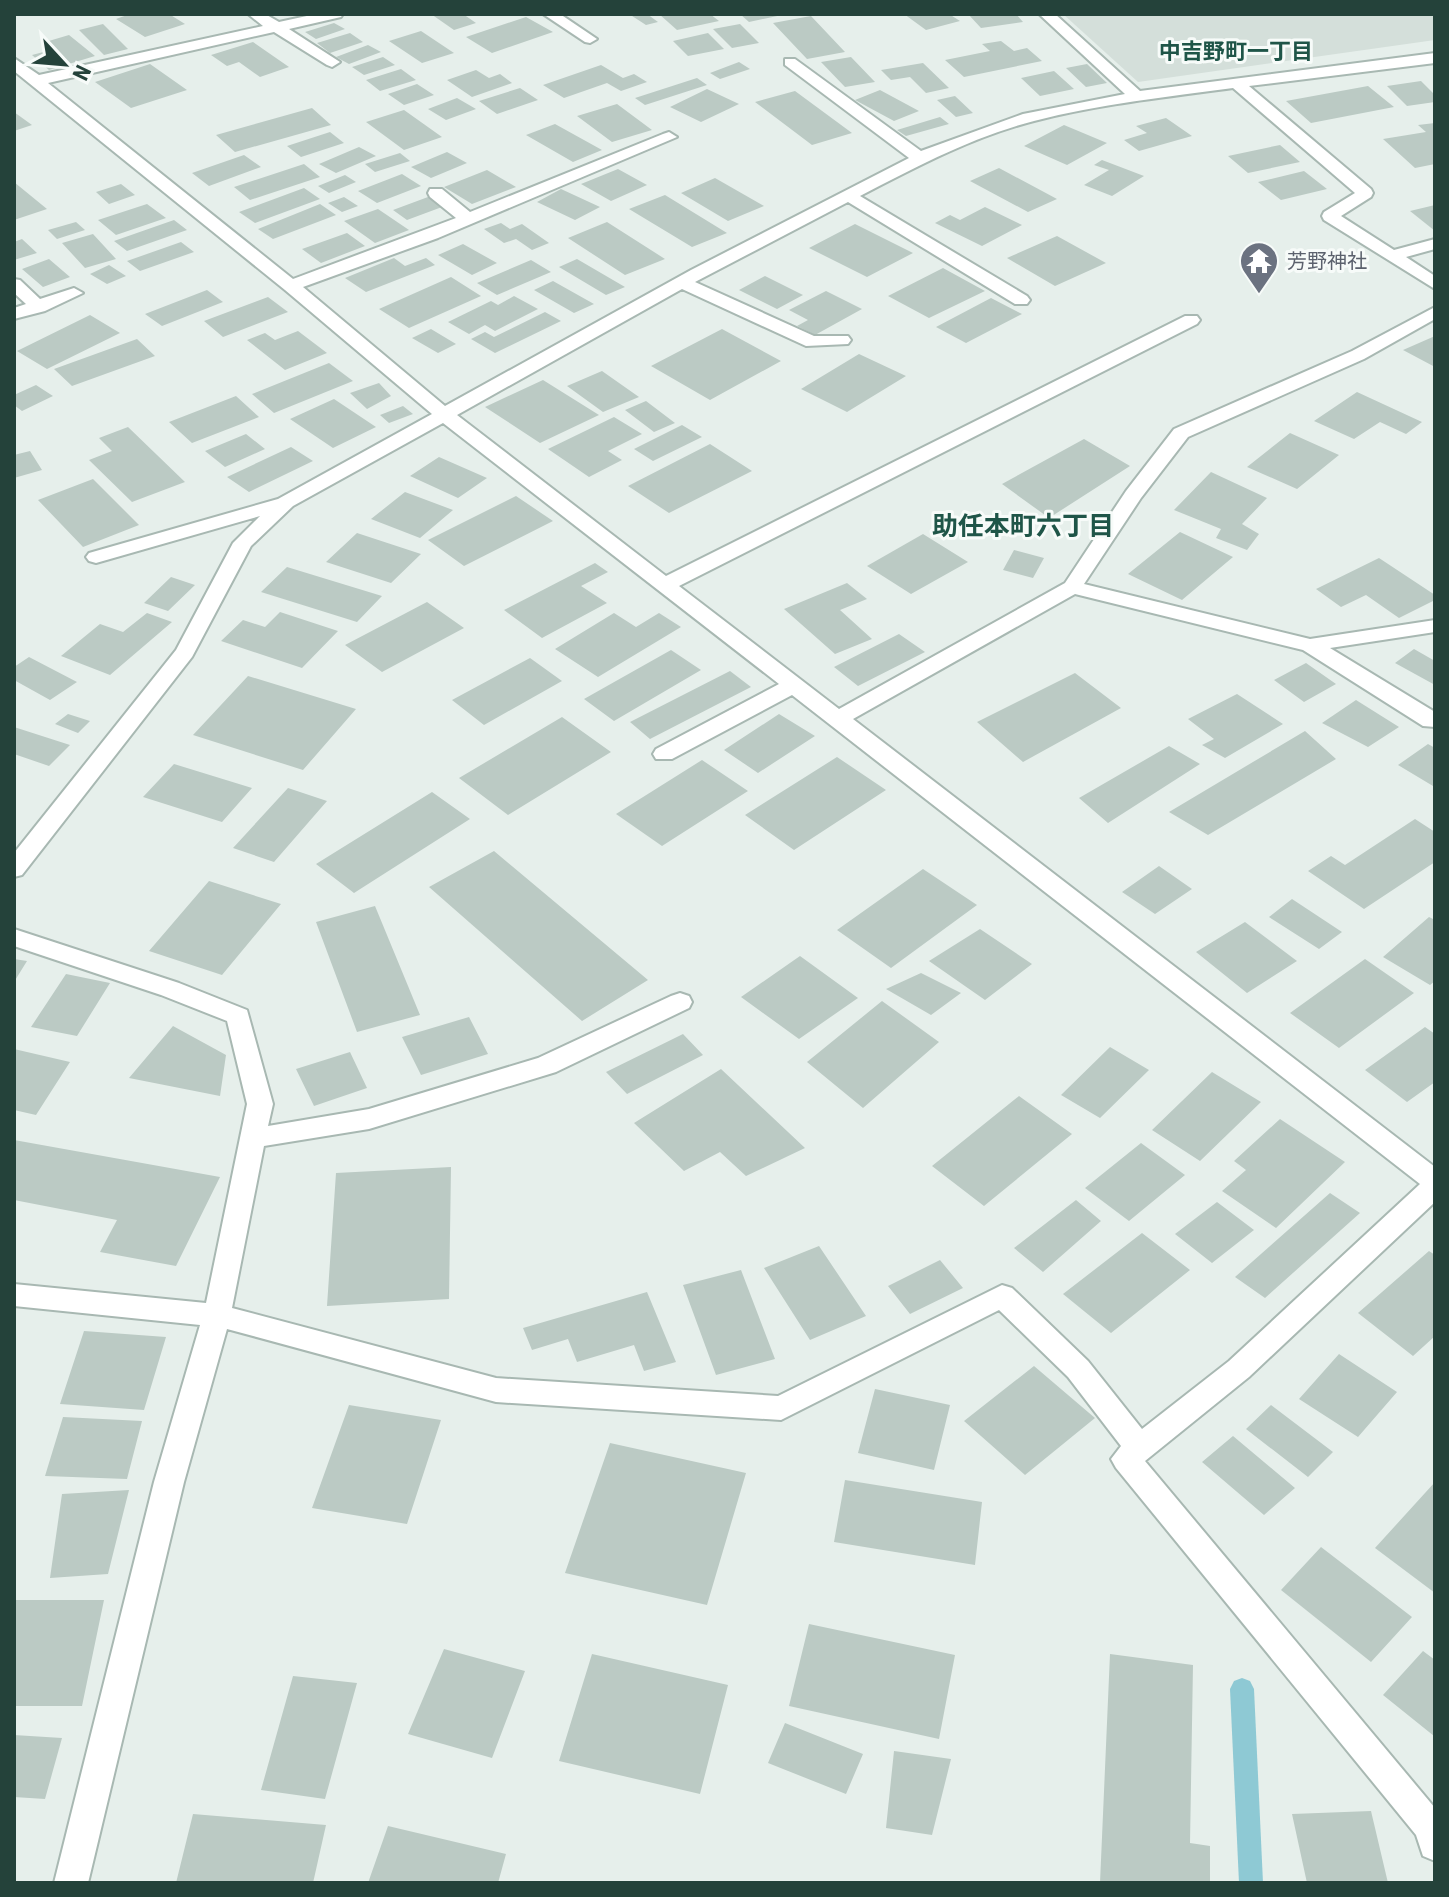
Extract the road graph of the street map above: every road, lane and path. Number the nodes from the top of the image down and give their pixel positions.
1 (255, 14) edge
2 (336, 14) edge
3 (550, 14) edge
4 (1046, 14) edge
5 (275, 28) junction
6 (590, 39) dead end
7 (1435, 58) edge
8 (332, 62) dead end
9 (790, 62) dead end
10 (14, 63) edge
11 (39, 80) junction
12 (1236, 83) junction
13 (1137, 96) junction
14 (669, 137) dead end
15 (921, 159) junction
16 (436, 193) dead end
17 (849, 196) junction
18 (468, 219) junction
19 (1435, 244) edge
20 (1391, 256) junction
21 (682, 283) junction
22 (14, 284) edge
23 (1435, 284) edge
24 (291, 286) junction
25 (74, 293) dead end
26 (1021, 300) dead end
27 (39, 307) junction
28 (1435, 312) edge
29 (14, 314) edge
30 (1191, 320) dead end
31 (842, 340) dead end
32 (446, 416) junction
33 (286, 502) junction
34 (96, 557) dead end
35 (665, 585) junction
36 (1072, 587) junction
37 (1435, 626) edge
38 (1310, 645) junction
39 (794, 685) junction
40 (837, 719) junction
41 (1435, 719) edge
42 (664, 754) dead end
43 (14, 869) edge
44 (14, 937) edge
45 (680, 1002) dead end
46 (253, 1138) junction
47 (1435, 1184) edge
48 (14, 1295) edge
49 (217, 1315) junction
50 (1139, 1447) junction
51 (1435, 1845) edge
52 (71, 1883) edge

1 - 5 street
2 - 5 street
3 - 6 street
4 - 13 street
5 - 8 street
5 - 11 street
7 - 12 street
9 - 15 street
10 - 11 street
11 - 24 street
12 - 13 street
12 - 20 street
13 - 15 street
14 - 18 street
15 - 17 street
16 - 18 street
17 - 21 street
17 - 26 street
18 - 24 street
19 - 20 street
20 - 23 street
21 - 31 street
21 - 32 street
22 - 27 street
24 - 32 street
25 - 27 street
27 - 29 street
28 - 36 street
30 - 35 street
32 - 33 street
32 - 35 street
33 - 34 street
33 - 43 street
35 - 39 street
36 - 38 street
36 - 40 street
37 - 38 street
38 - 41 street
39 - 40 street
39 - 42 street
40 - 47 street
44 - 46 street
45 - 46 street
46 - 49 street
47 - 50 street
48 - 49 street
49 - 50 street
49 - 52 street
50 - 51 street

